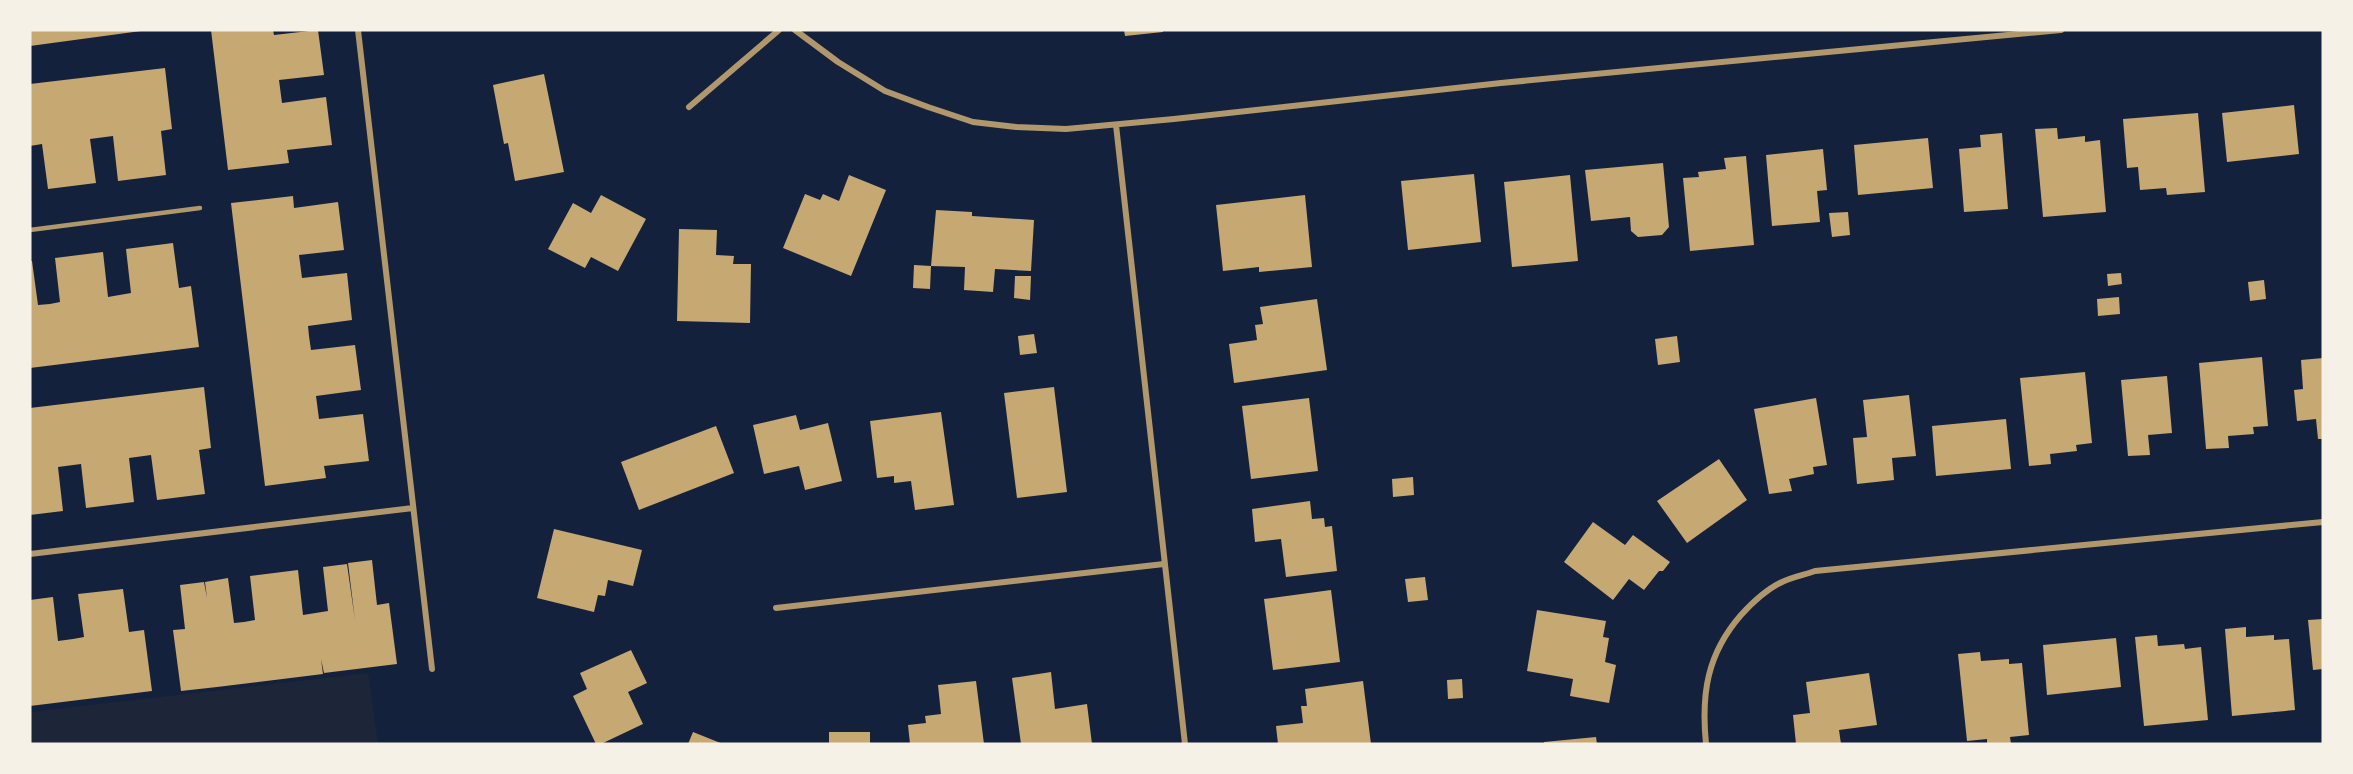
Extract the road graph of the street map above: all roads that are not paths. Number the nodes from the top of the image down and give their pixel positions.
1 (358, 30) edge
2 (779, 30) edge
3 (795, 30) edge
4 (2061, 30) edge
5 (689, 106) dead end
6 (1116, 125) junction
7 (200, 208) dead end
8 (30, 230) edge
9 (413, 508) junction
10 (2323, 522) edge
11 (30, 554) edge
12 (1164, 564) junction
13 (776, 608) dead end
14 (432, 669) dead end
15 (1185, 744) edge
16 (1707, 744) edge

1 - 9 street
2 - 5 street
3 - 6 street
4 - 6 street
6 - 12 street
7 - 8 lane
9 - 11 street
9 - 14 street
10 - 16 street
12 - 13 street
12 - 15 street

